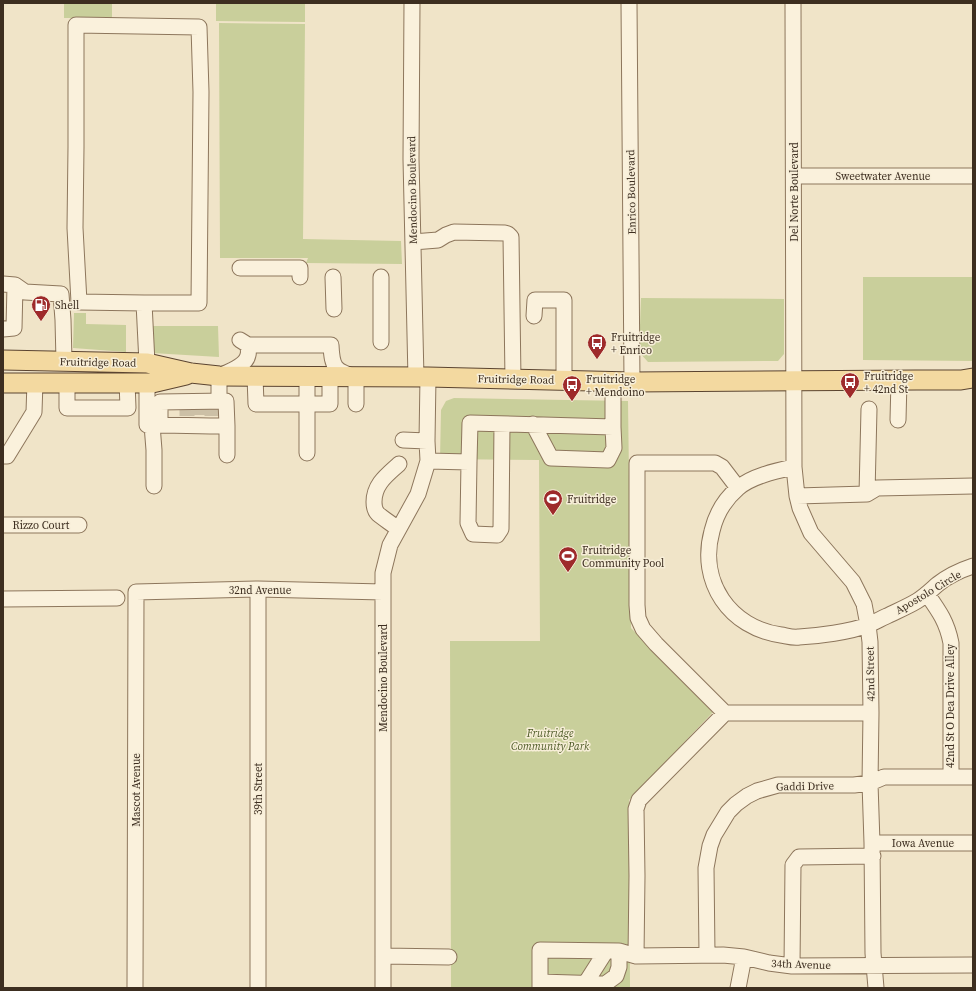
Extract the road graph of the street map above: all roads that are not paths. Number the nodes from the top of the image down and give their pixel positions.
1 (412, 3) edge
2 (629, 3) edge
3 (793, 3) edge
4 (794, 176) junction
5 (973, 176) edge
6 (413, 242) junction
7 (240, 268) dead end
8 (300, 277) dead end
9 (333, 277) dead end
10 (381, 277) dead end
11 (9, 285) edge
12 (144, 303) junction
13 (334, 309) dead end
14 (534, 316) dead end
15 (3, 329) edge
16 (380, 342) dead end
17 (3, 360) edge
18 (64, 362) junction
19 (147, 363) junction
20 (192, 374) junction
21 (219, 376) junction
22 (255, 376) junction
23 (307, 377) junction
24 (330, 377) junction
25 (356, 377) junction
26 (422, 378) junction
27 (513, 379) junction
28 (564, 380) junction
29 (899, 380) junction
30 (969, 380) edge
31 (614, 381) junction
32 (794, 381) junction
33 (35, 382) junction
34 (67, 382) junction
35 (127, 382) junction
36 (632, 382) junction
37 (3, 383) edge
38 (147, 383) junction
39 (306, 404) junction
40 (356, 404) dead end
41 (869, 409) dead end
42 (203, 412) junction
43 (898, 420) dead end
44 (502, 424) junction
45 (533, 424) junction
46 (156, 425) junction
47 (613, 427) junction
48 (403, 440) dead end
49 (427, 440) junction
50 (307, 453) dead end
51 (227, 455) dead end
52 (3, 456) edge
53 (469, 462) junction
54 (416, 465) junction
55 (794, 467) junction
56 (154, 486) dead end
57 (973, 486) edge
58 (738, 488) junction
59 (867, 494) junction
60 (797, 496) junction
61 (3, 525) edge
62 (80, 525) dead end
63 (398, 529) junction
64 (973, 566) edge
65 (258, 589) junction
66 (136, 592) joint
67 (383, 592) junction
68 (927, 594) junction
69 (117, 598) dead end
70 (3, 599) edge
71 (868, 625) junction
72 (726, 713) junction
73 (871, 713) junction
74 (951, 777) junction
75 (973, 777) edge
76 (870, 783) junction
77 (973, 843) edge
78 (872, 849) junction
79 (623, 953) junction
80 (707, 954) junction
81 (383, 956) junction
82 (449, 957) dead end
83 (744, 957) junction
84 (874, 965) junction
85 (973, 965) edge
86 (792, 966) junction
87 (586, 984) junction
88 (540, 985) edge
89 (135, 988) edge
90 (258, 988) edge
91 (382, 988) edge
92 (738, 988) edge
93 (876, 988) edge

1 - 6 street, Mendocino Boulevard
2 - 36 street, Enrico Boulevard
3 - 4 street, Del Norte Boulevard
4 - 5 street, Sweetwater Avenue
4 - 32 street, Del Norte Boulevard
6 - 26 street, Mendocino Boulevard
6 - 27 street
7 - 8 street
9 - 13 street
10 - 16 street
11 - 15 street
11 - 18 street
12 - 12 street
12 - 19 street
14 - 28 street
17 - 18 main road, Fruitridge Road
18 - 19 main road, Fruitridge Road
19 - 20 main road, Fruitridge Road
20 - 21 main road, Fruitridge Road
20 - 38 main road, Fruitridge Road
21 - 22 main road, Fruitridge Road
21 - 25 street
21 - 42 street
22 - 23 main road, Fruitridge Road
22 - 39 street
23 - 24 main road, Fruitridge Road
23 - 39 street
24 - 25 main road, Fruitridge Road
24 - 39 street
25 - 26 main road, Fruitridge Road
25 - 40 street
26 - 27 main road, Fruitridge Road
26 - 49 street, Mendocino Boulevard
27 - 28 main road, Fruitridge Road
28 - 31 main road, Fruitridge Road
29 - 30 main road, Fruitridge Road
29 - 32 main road, Fruitridge Road
29 - 43 street
31 - 36 main road, Fruitridge Road
31 - 47 street
32 - 36 main road, Fruitridge Road
32 - 55 street, 42nd Street
33 - 34 main road, Fruitridge Road
33 - 37 main road, Fruitridge Road
33 - 52 street
34 - 35 main road, Fruitridge Road
34 - 35 street
35 - 38 main road, Fruitridge Road
38 - 46 street
39 - 50 street
41 - 59 street
42 - 46 street
42 - 46 street
42 - 51 street
44 - 45 street
44 - 53 street
44 - 53 street
45 - 47 street
45 - 47 street
46 - 56 street
48 - 49 street
49 - 54 street, Mendocino Boulevard
53 - 54 street
54 - 63 street, Mendocino Boulevard
54 - 63 street
55 - 58 street, Apostolo Circle
55 - 60 street, 42nd Street
57 - 59 street
58 - 71 street, Apostolo Circle
58 - 72 street
59 - 60 street
60 - 71 street, 42nd Street
61 - 62 street, Rizzo Court
63 - 67 street, Mendocino Boulevard
64 - 68 street, Apostolo Circle
65 - 66 street, 32nd Avenue
65 - 67 street, 32nd Avenue
65 - 90 street, 39th Street
66 - 89 street, Mascot Avenue
67 - 81 street, Mendocino Boulevard
68 - 71 street, Apostolo Circle
68 - 74 street, 42nd St O Dea Drive Alley
69 - 70 street
71 - 73 street, 42nd Street
72 - 73 street
72 - 79 street
73 - 76 street, 42nd Street
74 - 75 street, Gaddi Drive
74 - 76 street, Gaddi Drive
76 - 78 street, 42nd Street
76 - 80 street, Gaddi Drive
77 - 78 street, Iowa Avenue
78 - 84 street, 42nd Street
78 - 86 street, Iowa Avenue
79 - 80 street, 34th Avenue
79 - 87 street
79 - 87 street
79 - 88 street, 34th Avenue
80 - 83 street, 34th Avenue
81 - 82 street
81 - 91 street, Mendocino Boulevard
83 - 86 street, 34th Avenue
83 - 92 street
84 - 85 street, 34th Avenue
84 - 86 street, 34th Avenue
84 - 93 street, 42nd Street
87 - 88 street

